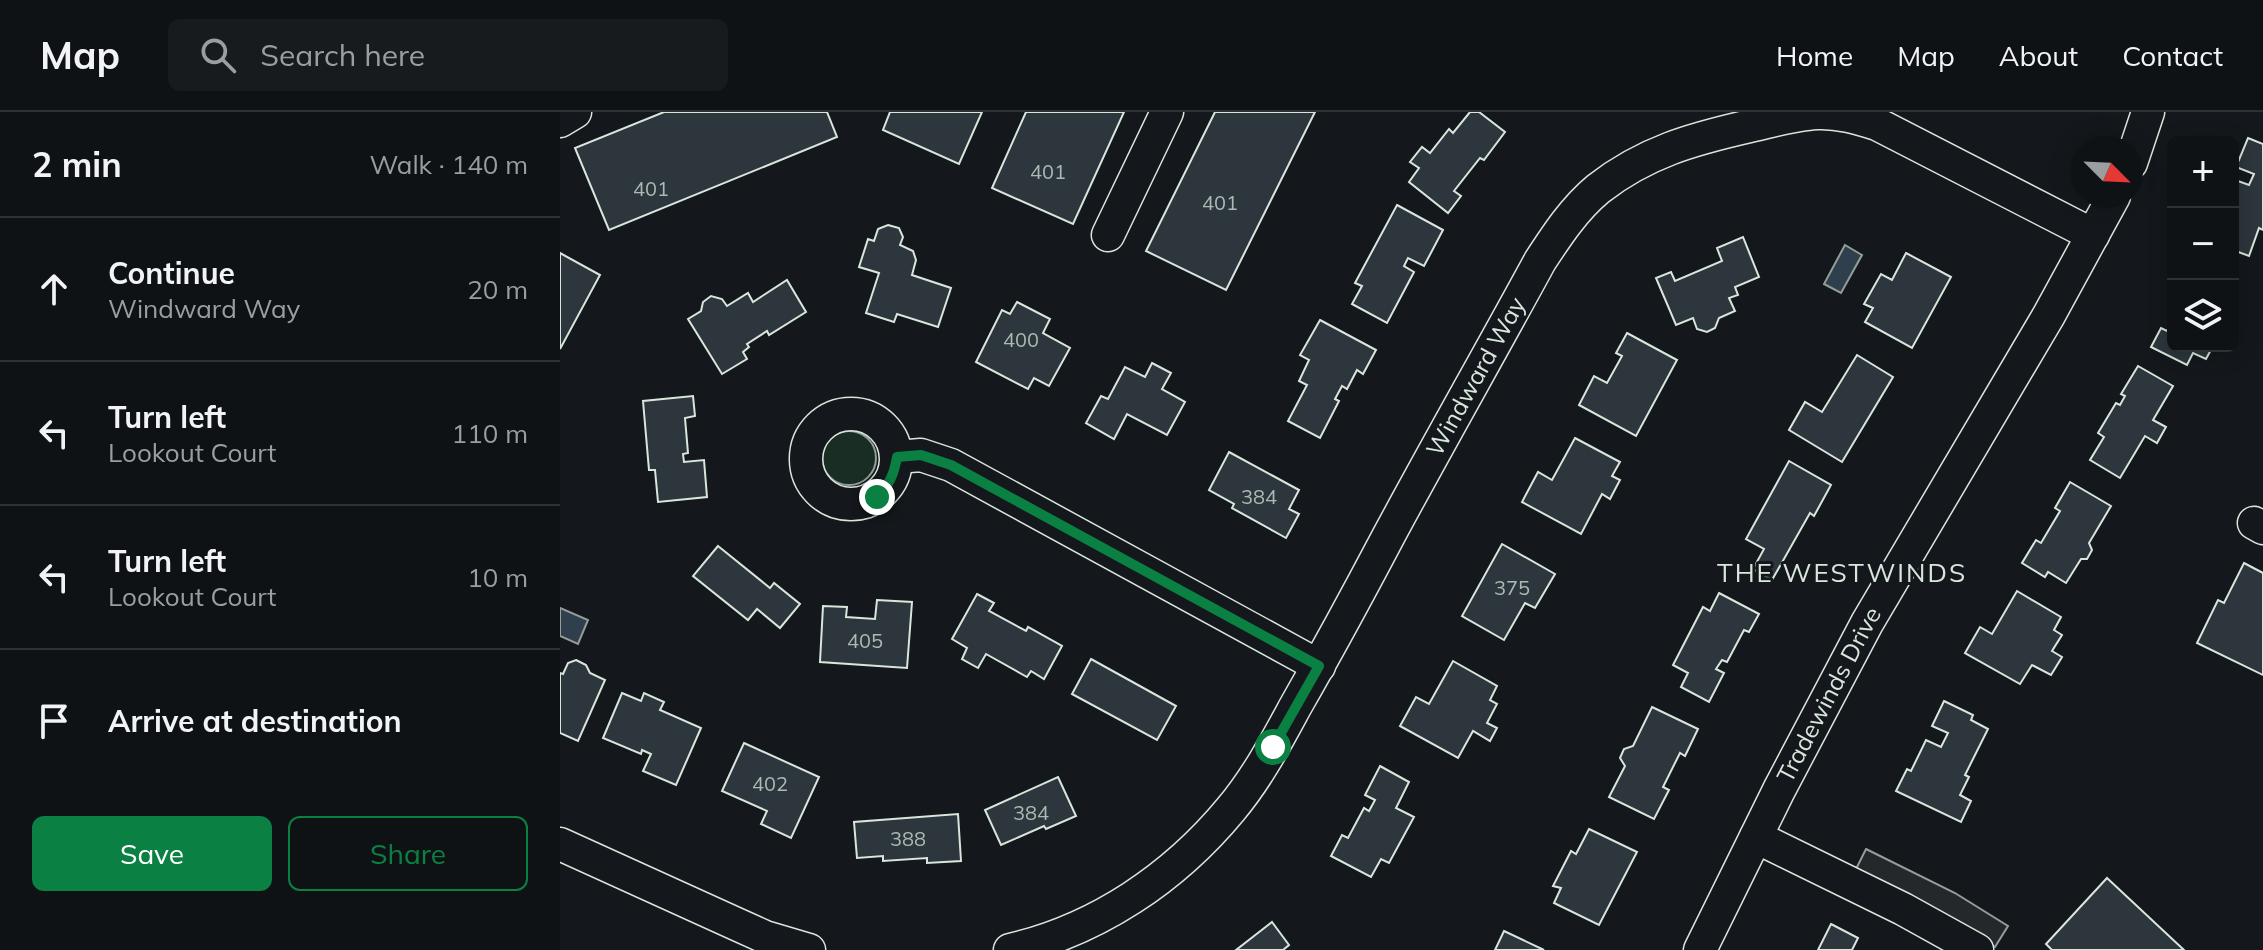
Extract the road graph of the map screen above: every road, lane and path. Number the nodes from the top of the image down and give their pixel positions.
1 (575, 112) edge
2 (1167, 112) edge
3 (2148, 112) edge
4 (560, 121) edge
5 (2140, 136) edge
6 (2108, 208) edge
7 (1108, 235) dead end
8 (2093, 235) junction
9 (897, 457) dead end
10 (1319, 666) junction
11 (1756, 837) junction
12 (560, 844) edge
13 (1063, 942) edge
14 (809, 950) edge
15 (1010, 950) edge
16 (1700, 950) edge
17 (1977, 950) edge

1 - 4 street
2 - 7 street
3 - 5 street
6 - 8 street, Tradewinds Drive
8 - 10 street, Windward Way
8 - 11 street, Tradewinds Drive
9 - 10 street
10 - 13 street, Windward Way
11 - 16 street, Tradewinds Drive
11 - 17 street
12 - 14 street
13 - 15 street, Windward Way

